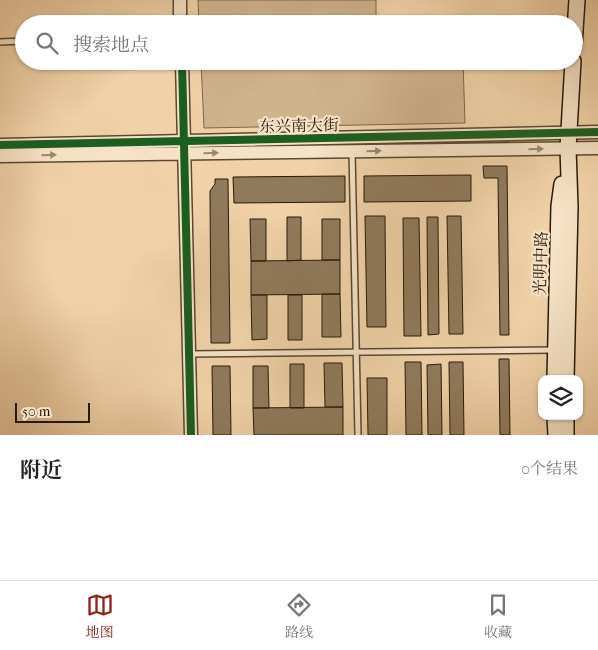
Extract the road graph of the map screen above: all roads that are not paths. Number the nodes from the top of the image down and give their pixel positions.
1 (180, 0) edge
2 (577, 0) edge
3 (180, 15) edge
4 (576, 15) edge
5 (15, 41) edge
6 (0, 42) edge
7 (182, 70) edge
8 (572, 70) edge
9 (569, 132) junction
10 (598, 132) edge
11 (0, 145) edge
12 (184, 147) junction
13 (568, 148) junction
14 (598, 148) edge
15 (352, 151) junction
16 (0, 156) edge
17 (555, 350) junction
18 (356, 352) junction
19 (188, 354) junction
20 (555, 375) edge
21 (566, 375) edge
22 (555, 420) edge
23 (566, 420) edge
24 (191, 435) edge
25 (358, 435) edge
26 (556, 435) edge
27 (566, 435) edge

1 - 3 street
2 - 4 main road
5 - 6 lane
7 - 12 street
8 - 9 main road, 光明中路
9 - 10 street, 东兴南大街
9 - 12 street, 东兴南大街
9 - 13 main road, 光明中路
11 - 12 street, 东兴南大街
12 -> 15 street, 东兴南大街
16 -> 12 street, 东兴南大街
12 - 19 street
13 - 14 street, 东兴南大街
15 -> 13 street, 东兴南大街
13 - 17 main road, 光明中路
13 - 21 main road, 光明中路
15 - 18 lane
17 - 18 lane
17 - 20 main road, 光明中路
18 - 19 lane
18 - 25 lane
19 - 24 street
22 - 26 main road
23 - 27 main road

